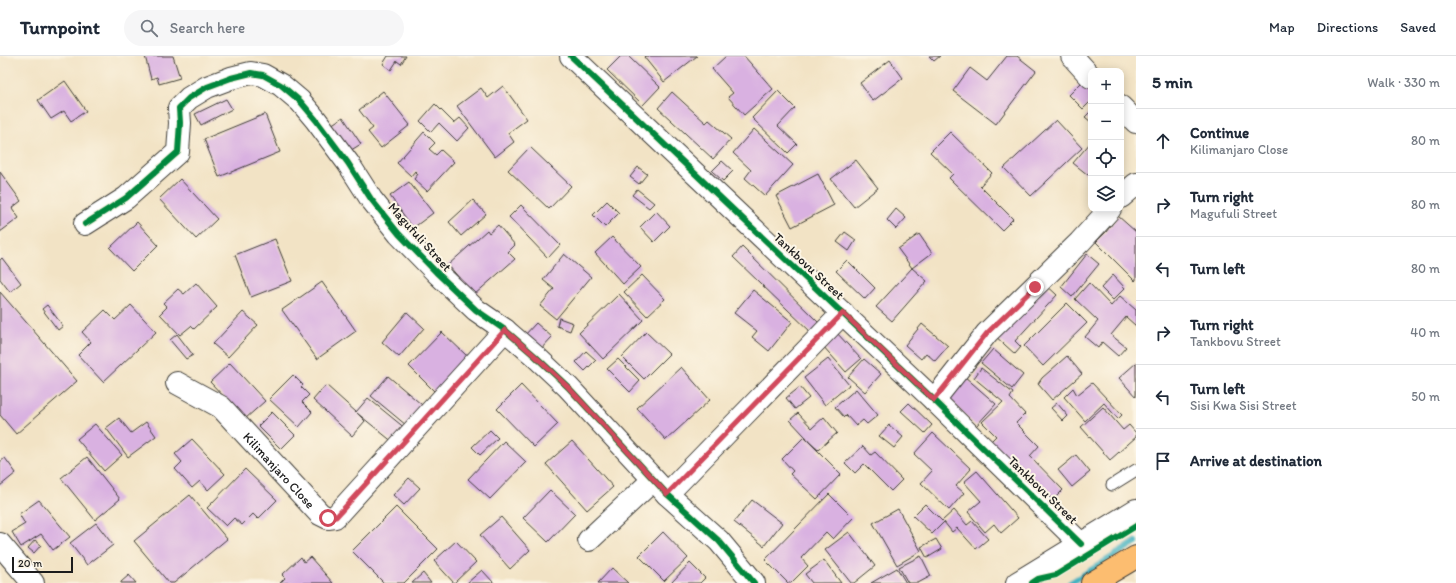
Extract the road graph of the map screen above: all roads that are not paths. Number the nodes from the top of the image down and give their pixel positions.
1 (571, 56) edge
2 (1072, 56) edge
3 (1088, 74) edge
4 (1124, 110) edge
5 (1136, 122) edge
6 (1136, 184) edge
7 (1124, 194) edge
8 (1107, 212) edge
9 (85, 224) dead end
10 (843, 313) junction
11 (505, 330) junction
12 (177, 383) dead end
13 (934, 400) junction
14 (1136, 470) edge
15 (1112, 485) dead end
16 (660, 487) junction
17 (1136, 510) edge
18 (589, 540) dead end
19 (0, 544) edge
20 (1081, 544) junction
21 (1136, 557) edge
22 (1019, 582) edge
23 (33, 583) edge
24 (754, 583) edge
25 (1092, 583) edge

1 - 10 street, Tankbovu Street
2 - 3 street
4 - 5 street
6 - 7 street
8 - 13 street
9 - 11 street, Magufuli Street
10 - 13 street, Tankbovu Street
10 - 16 street
11 - 12 street, Kilimanjaro Close
11 - 16 street, Magufuli Street
13 - 20 street, Tankbovu Street
14 - 15 lane
16 - 18 street
16 - 24 street, Magufuli Street
17 - 20 street
19 - 23 street
20 - 22 street
21 - 25 highway

